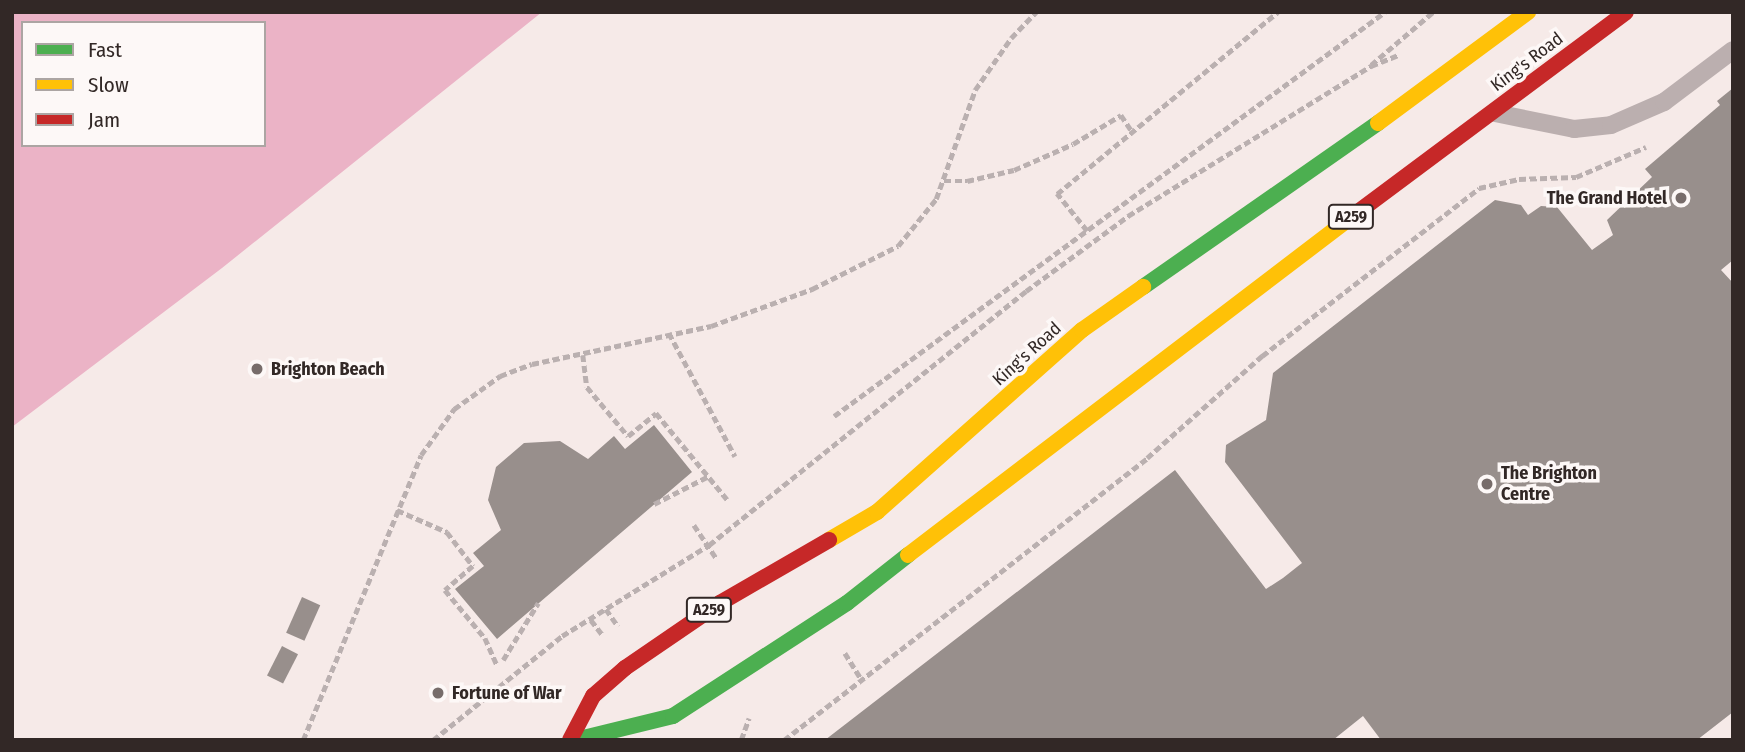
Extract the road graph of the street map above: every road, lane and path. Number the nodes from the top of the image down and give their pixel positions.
1 (1036, 12) edge
2 (1278, 12) edge
3 (1385, 12) edge
4 (1433, 12) edge
5 (1528, 12) edge
6 (1626, 12) edge
7 (1733, 50) edge
8 (1492, 113) junction
9 (1133, 132) junction
10 (1653, 144) dead end
11 (944, 181) junction
12 (1087, 231) junction
13 (669, 333) junction
14 (583, 355) junction
15 (834, 416) dead end
16 (735, 456) dead end
17 (709, 476) junction
18 (727, 499) dead end
19 (654, 505) dead end
20 (397, 510) junction
21 (694, 526) dead end
22 (709, 545) junction
23 (719, 562) dead end
24 (538, 603) dead end
25 (606, 609) junction
26 (591, 620) junction
27 (617, 624) dead end
28 (601, 633) dead end
29 (842, 648) dead end
30 (503, 660) dead end
31 (497, 665) dead end
32 (861, 679) junction
33 (673, 716) junction
34 (684, 732) dead end
35 (577, 739) edge
36 (303, 740) edge
37 (433, 740) edge
38 (785, 740) edge

1 - 11 path
2 - 9 path
3 - 12 path
4 - 22 path
5 - 35 main road, King's Road / A259
6 - 8 main road, King's Road / A259
7 - 8 lane
8 - 33 main road, King's Road / A259
9 - 11 path
9 - 12 path
10 - 32 path
11 - 13 path
12 - 15 path
13 - 14 path
13 - 16 path
14 - 17 path
14 - 20 path
17 - 18 path
17 - 19 path
20 - 31 path
20 - 36 path
21 - 22 path
22 - 23 path
22 - 25 path
24 - 30 path
25 - 26 path
25 - 27 path
26 - 28 path
26 - 37 path
29 - 32 path
32 - 38 path
33 - 34 main road
33 - 35 main road, King's Road

